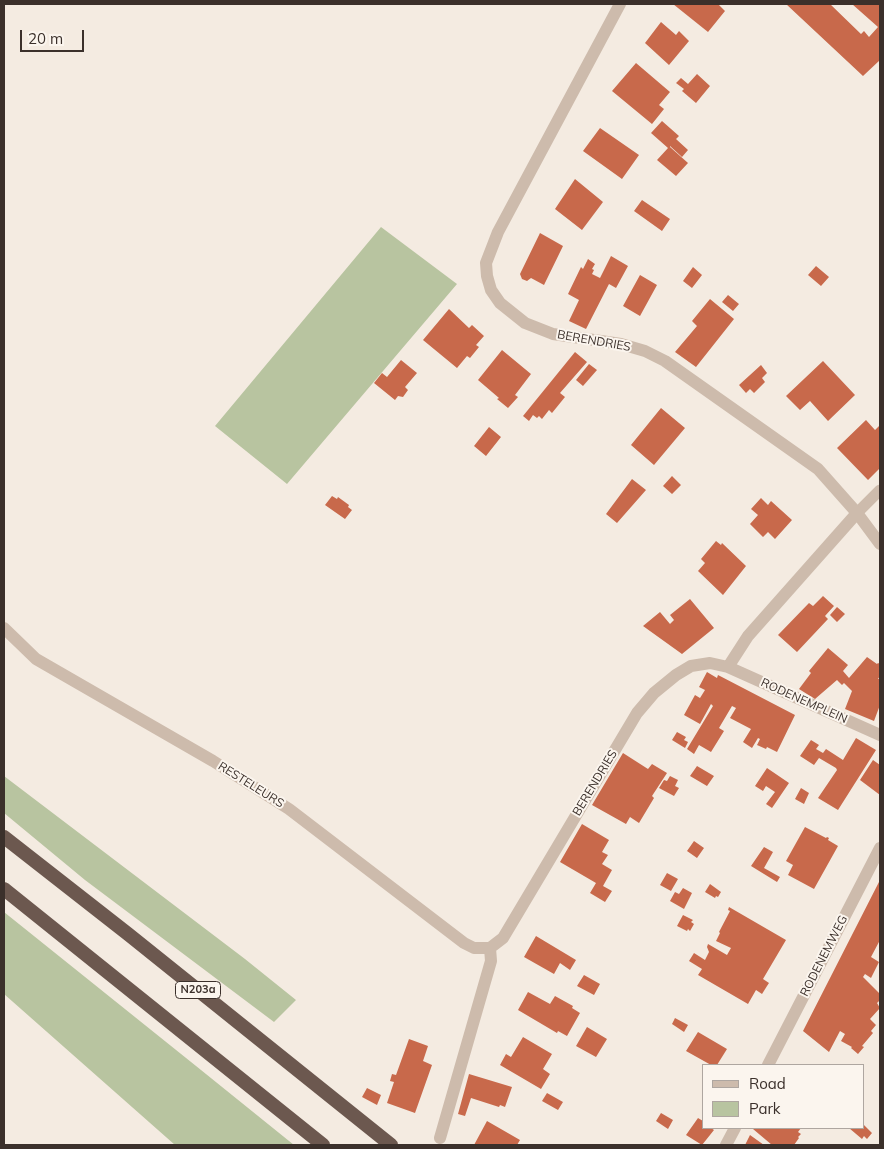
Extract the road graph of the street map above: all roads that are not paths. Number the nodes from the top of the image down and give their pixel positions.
1 (620, 4) edge
2 (880, 490) edge
3 (857, 512) junction
4 (880, 544) edge
5 (4, 628) edge
6 (728, 667) junction
7 (880, 735) edge
8 (4, 837) edge
9 (880, 848) edge
10 (4, 889) edge
11 (490, 948) junction
12 (769, 1064) edge
13 (735, 1129) edge
14 (440, 1138) dead end
15 (323, 1145) edge
16 (391, 1145) edge
17 (726, 1145) edge

1 - 3 street, BERENDRIES
2 - 3 lane
3 - 4 street
3 - 6 street
5 - 11 street, RESTELEURS
6 - 7 street, RODENEMPLEIN
6 - 11 street, BERENDRIES
8 - 16 highway, N203a
9 - 12 street, RODENEMWEG
10 - 15 highway
11 - 14 street
13 - 17 street

